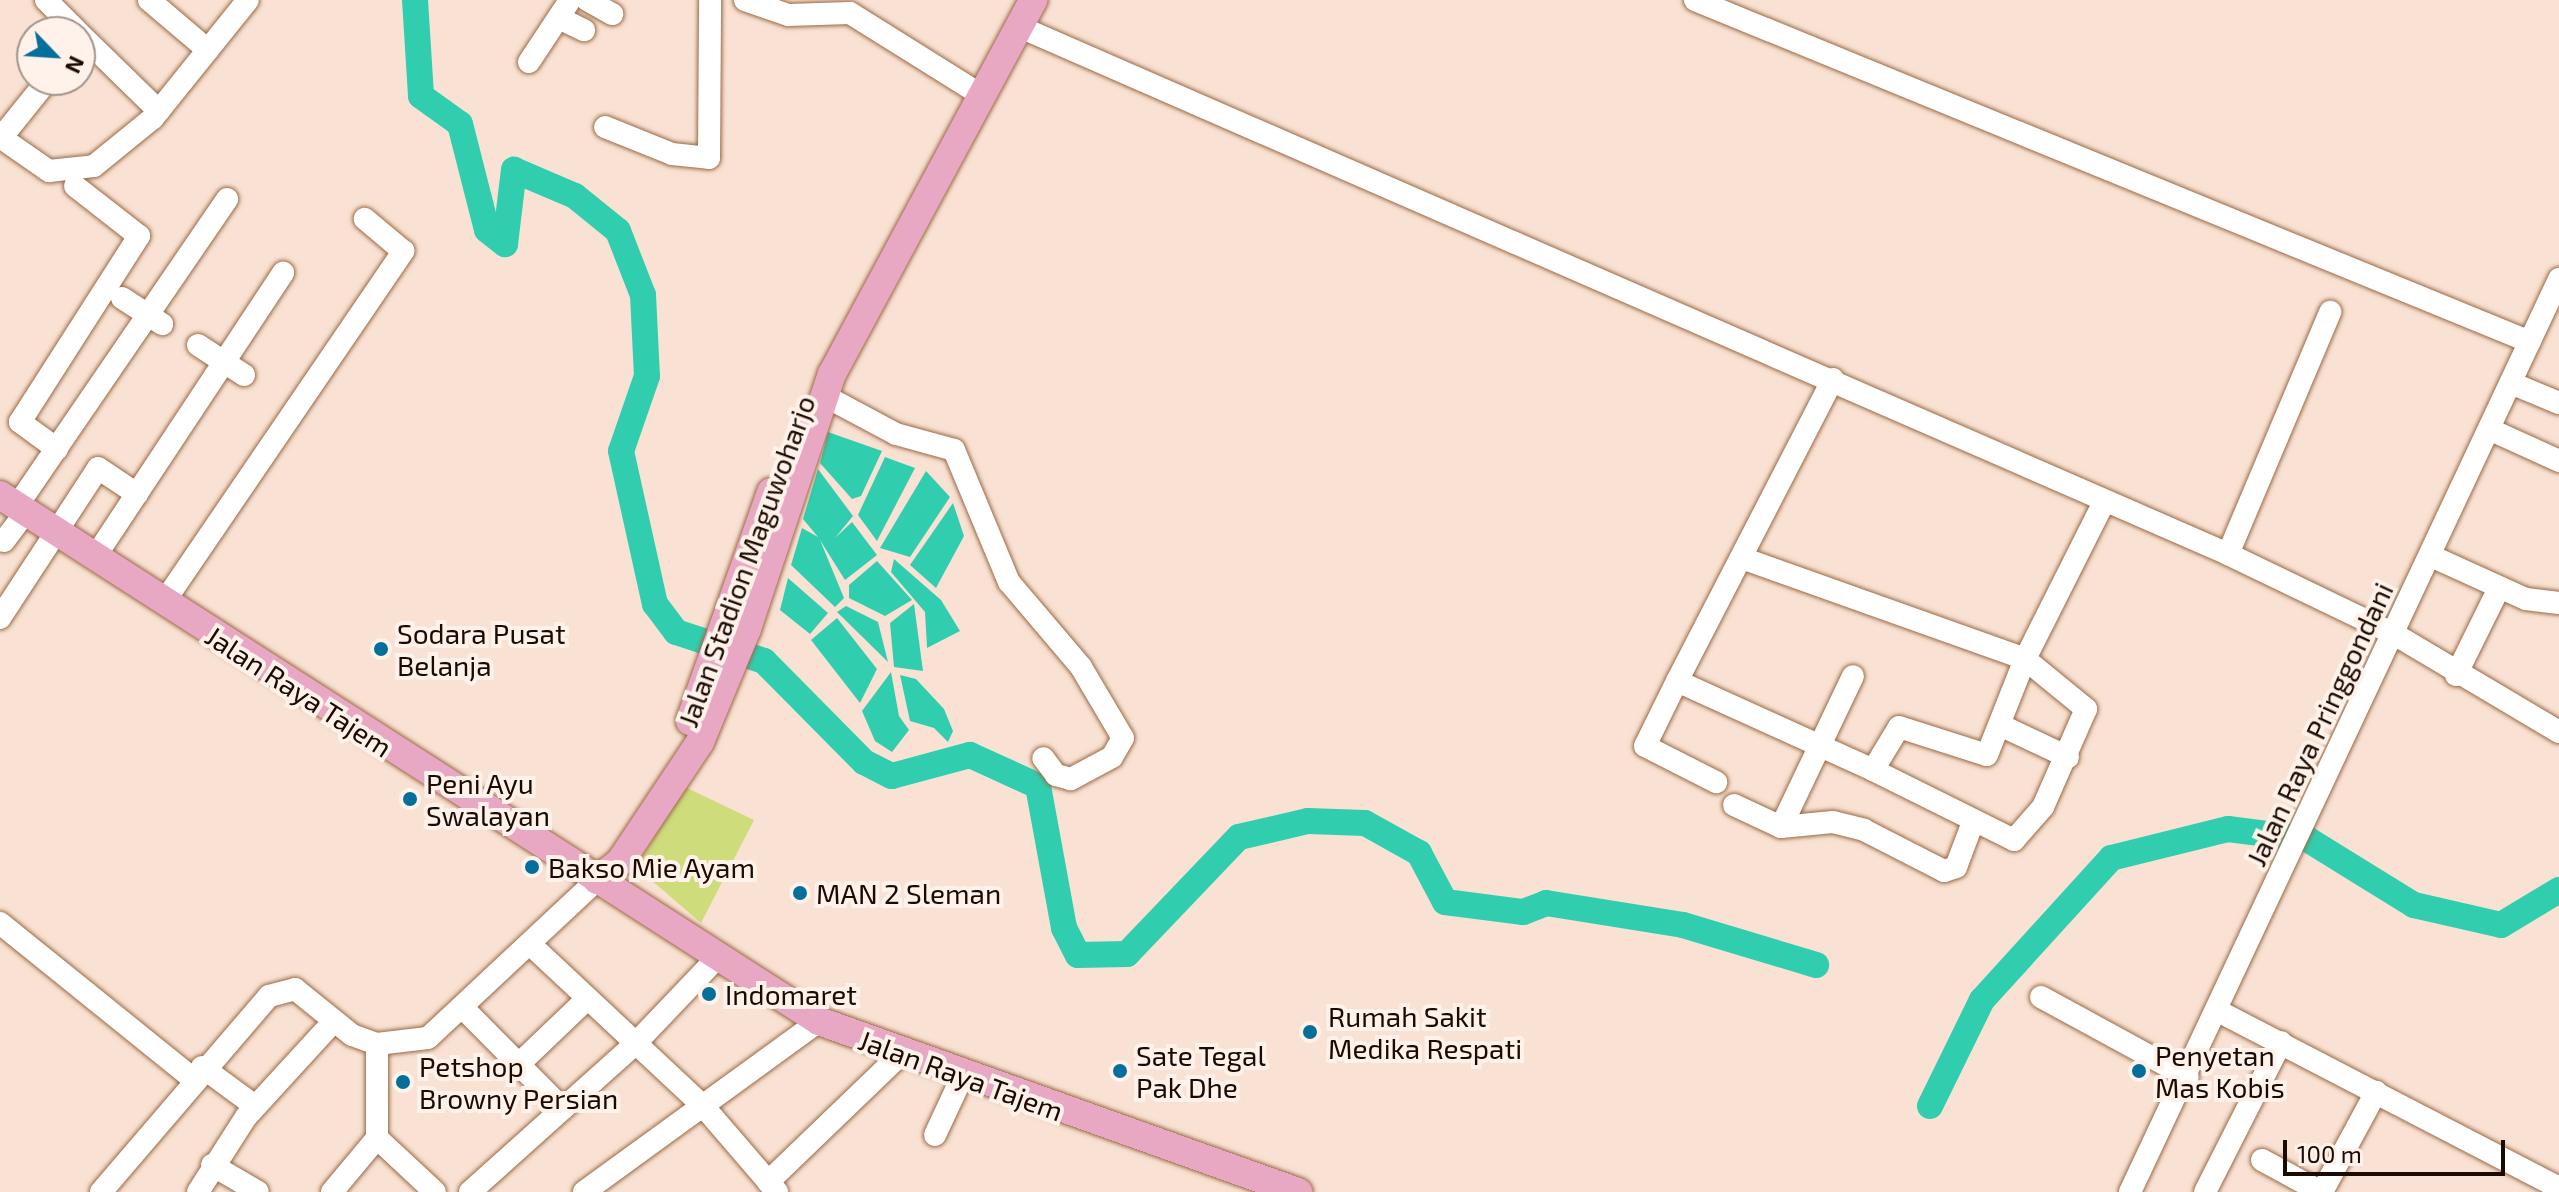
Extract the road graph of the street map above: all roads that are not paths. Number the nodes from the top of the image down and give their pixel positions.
1 (46, 0) edge
2 (149, 0) edge
3 (248, 0) edge
4 (710, 0) edge
5 (745, 0) edge
6 (1033, 0) edge
7 (1695, 0) edge
8 (853, 7) edge
9 (564, 9) edge
10 (1016, 13) edge
11 (62, 16) edge
12 (584, 30) dead end
13 (96, 50) edge
14 (208, 50) junction
15 (529, 62) dead end
16 (973, 90) junction
17 (35, 96) edge
18 (159, 111) junction
19 (605, 127) dead end
20 (1, 138) edge
21 (75, 186) dead end
22 (227, 199) dead end
23 (365, 219) dead end
24 (283, 273) dead end
25 (2559, 279) edge
26 (122, 298) dead end
27 (2330, 312) dead end
28 (153, 318) junction
29 (2530, 342) junction
30 (198, 345) dead end
31 (224, 362) junction
32 (244, 375) dead end
33 (1833, 379) junction
34 (2511, 383) junction
35 (823, 395) junction
36 (2559, 403) edge
37 (2491, 430) junction
38 (57, 449) junction
39 (2559, 461) edge
40 (137, 494) junction
41 (9, 501) edge
42 (2104, 502) junction
43 (57, 532) junction
44 (4, 541) dead end
45 (2228, 554) junction
46 (2431, 556) junction
47 (95, 557) junction
48 (1742, 558) junction
49 (2499, 588) junction
50 (164, 602) junction
51 (2559, 603) edge
52 (0, 618) edge
53 (737, 626) junction
54 (2394, 634) junction
55 (2025, 659) junction
56 (2456, 675) junction
57 (1853, 676) dead end
58 (1677, 681) junction
59 (2002, 726) junction
60 (2559, 732) edge
61 (1821, 745) junction
62 (2068, 757) junction
63 (1043, 758) dead end
64 (1873, 770) junction
65 (1716, 782) dead end
66 (1734, 805) dead end
67 (1973, 822) junction
68 (1781, 827) junction
69 (597, 880) junction
70 (0, 923) edge
71 (532, 946) junction
72 (717, 958) junction
73 (2041, 997) dead end
74 (587, 999) junction
75 (465, 1010) junction
76 (2218, 1011) junction
77 (334, 1021) junction
78 (819, 1021) junction
79 (2281, 1042) junction
80 (636, 1043) junction
81 (377, 1044) junction
82 (901, 1054) junction
83 (519, 1064) junction
84 (197, 1073) junction
85 (962, 1077) junction
86 (2188, 1077) junction
87 (2376, 1092) junction
88 (255, 1106) junction
89 (704, 1107) junction
90 (563, 1109) junction
91 (935, 1135) dead end
92 (377, 1138) junction
93 (2262, 1160) dead end
94 (212, 1165) junction
95 (772, 1187) edge
96 (2559, 1188) edge
97 (586, 1191) edge
98 (101, 1192) edge
99 (198, 1192) edge
100 (258, 1192) edge
101 (332, 1192) edge
102 (435, 1192) edge
103 (470, 1192) edge
104 (1298, 1192) edge
105 (2130, 1192) edge
106 (2205, 1192) edge
107 (2322, 1192) edge

1 - 11 street
2 - 14 street
3 - 14 street
4 - 19 street
5 - 8 street
6 - 10 main road, Jalan Stadion Maguwoharjo
7 - 29 street
8 - 16 street
9 - 12 street
9 - 15 street
10 - 16 main road, Jalan Stadion Maguwoharjo
10 - 33 street
13 - 18 street
14 - 18 street
16 - 35 main road, Jalan Stadion Maguwoharjo
16 - 53 main road, Jalan Stadion Maguwoharjo
17 - 20 street
18 - 20 street
21 - 38 street
22 - 28 street
23 - 50 street
24 - 31 street
25 - 29 street, Jalan Raya Pringgondani
26 - 28 street
27 - 45 street
28 - 38 street
29 - 34 street, Jalan Raya Pringgondani
30 - 31 street
31 - 32 street
31 - 40 street
33 - 42 street
33 - 48 street
34 - 36 street
34 - 37 street, Jalan Raya Pringgondani
35 - 53 main road, Jalan Stadion Maguwoharjo
35 - 63 street
37 - 39 street
37 - 46 street, Jalan Raya Pringgondani
38 - 41 street
40 - 43 street
40 - 47 street
41 - 43 main road, Jalan Raya Tajem
41 - 44 street
42 - 45 street
42 - 55 street
43 - 47 main road, Jalan Raya Tajem
43 - 52 street
45 - 54 street
46 - 49 street
46 - 54 street, Jalan Raya Pringgondani
47 - 50 main road, Jalan Raya Tajem
48 - 55 street
48 - 58 street
49 - 51 street
49 - 56 street
50 - 69 main road, Jalan Raya Tajem
53 - 69 main road, Jalan Stadion Maguwoharjo
54 - 56 street
54 - 76 street, Jalan Raya Pringgondani
55 - 59 street
55 - 62 street
56 - 60 street
57 - 61 street
58 - 61 street
58 - 65 street
59 - 62 street
59 - 64 street
61 - 64 street
61 - 68 street
62 - 67 street
64 - 67 street
66 - 68 street
67 - 68 street
69 - 71 street
69 - 72 main road, Jalan Raya Tajem
70 - 84 street
71 - 74 street
71 - 75 street
72 - 78 main road, Jalan Raya Tajem
72 - 80 street
73 - 86 street
74 - 80 street
74 - 83 street
75 - 81 street
75 - 83 street
76 - 79 street
76 - 86 street, Jalan Raya Pringgondani
77 - 81 street
77 - 84 street
77 - 88 street
78 - 82 main road, Jalan Raya Tajem
78 - 89 street
79 - 87 street
79 - 106 street
80 - 89 street
80 - 90 street
81 - 92 street
82 - 85 main road, Jalan Raya Tajem
82 - 95 street
83 - 90 street
84 - 88 street
84 - 98 street
85 - 91 street
85 - 104 main road, Jalan Raya Tajem
86 - 105 street, Jalan Raya Pringgondani
87 - 96 street
87 - 107 street
88 - 94 street
89 - 95 street
89 - 97 street
90 - 103 street
92 - 101 street
92 - 102 street
93 - 107 street
94 - 99 street
94 - 100 street

